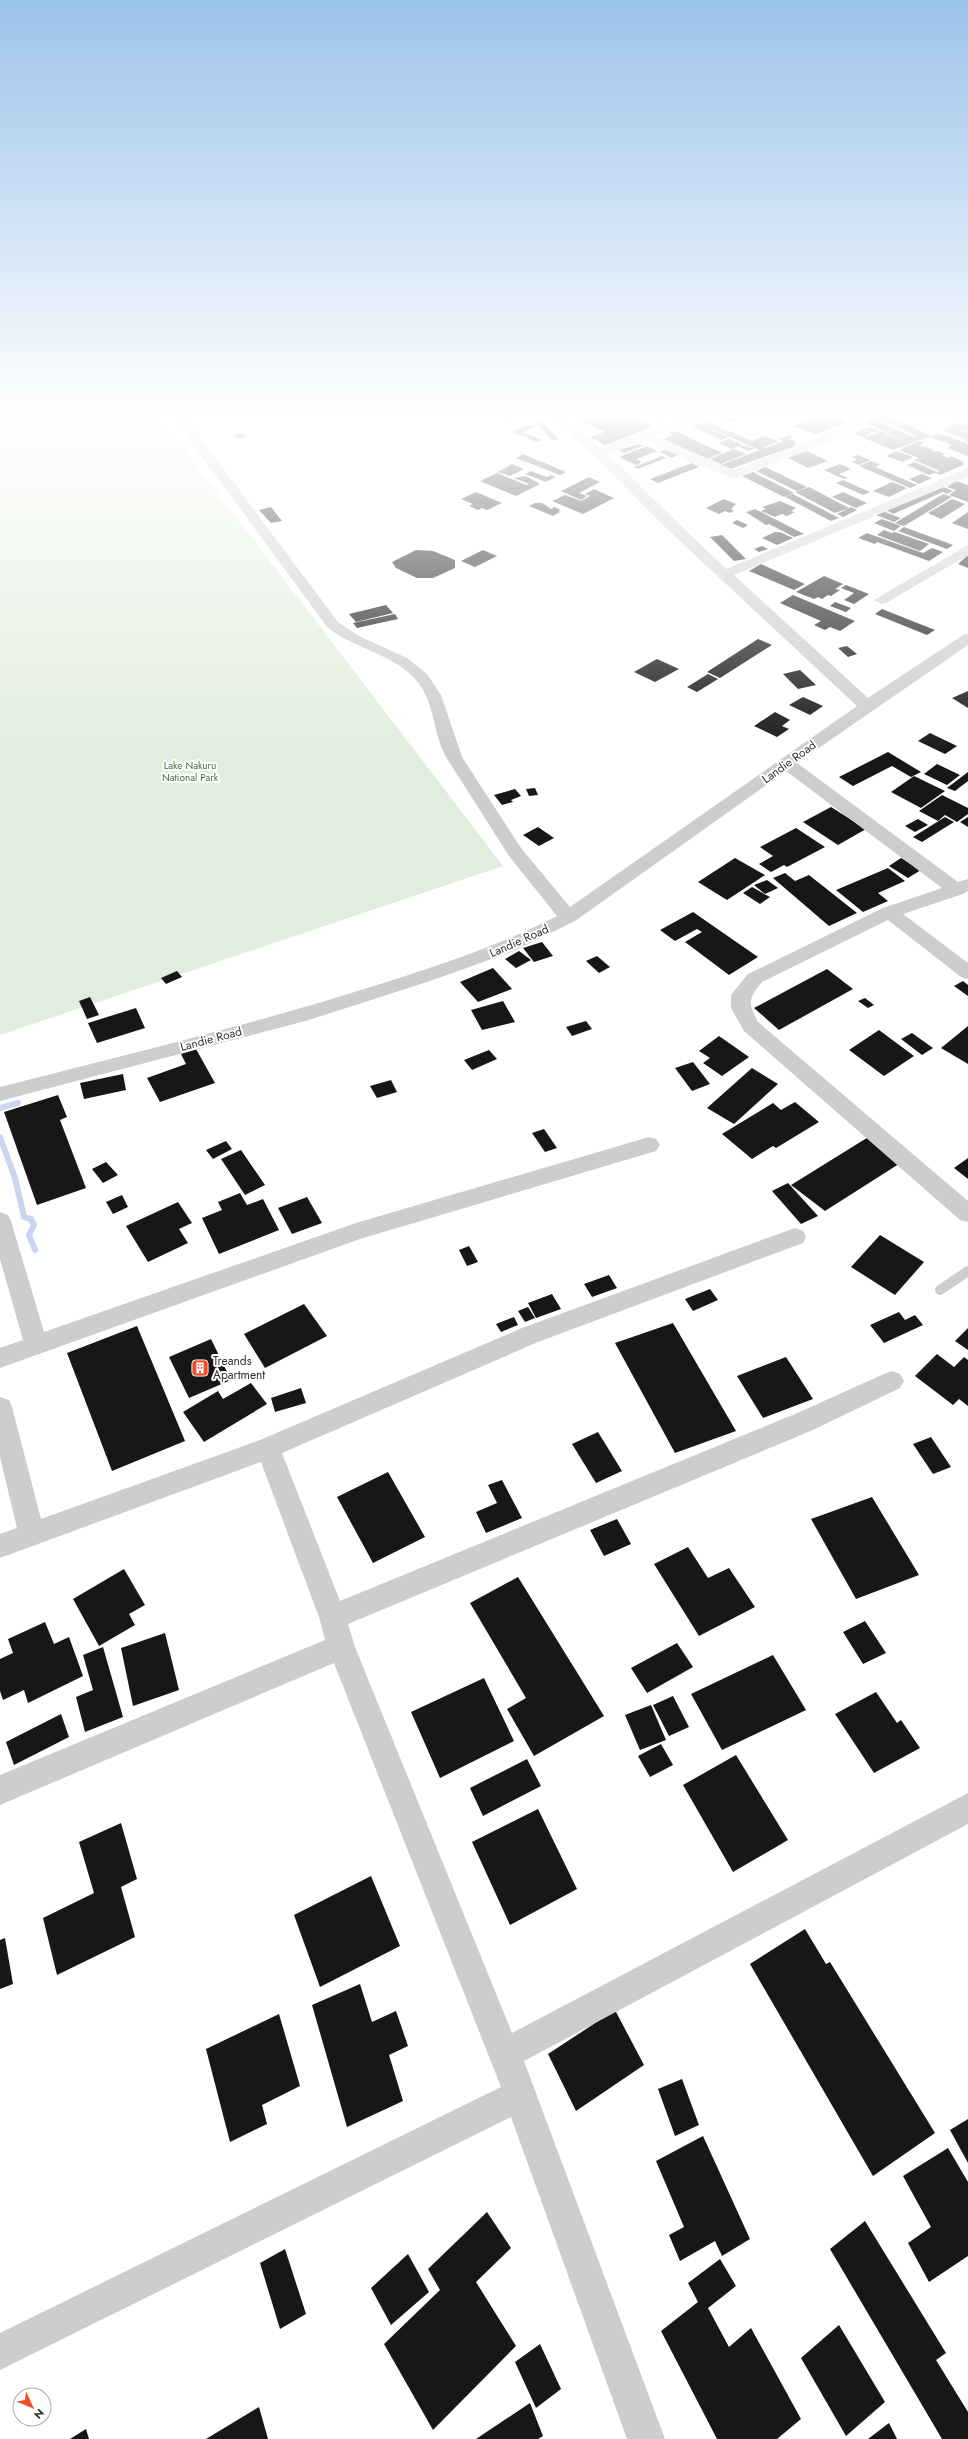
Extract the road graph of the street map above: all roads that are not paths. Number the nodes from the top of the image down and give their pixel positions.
1 (260, 526) edge
2 (672, 526) edge
3 (840, 526) edge
4 (968, 549) edge
5 (725, 574) junction
6 (881, 600) dead end
7 (968, 638) edge
8 (867, 706) junction
9 (787, 764) junction
10 (962, 888) edge
11 (889, 912) junction
12 (569, 917) junction
13 (968, 973) edge
14 (0, 1094) edge
15 (648, 1144) dead end
16 (968, 1214) edge
17 (0, 1221) edge
18 (796, 1237) dead end
19 (968, 1271) edge
20 (940, 1290) dead end
21 (36, 1344) junction
22 (0, 1358) edge
23 (892, 1381) dead end
24 (0, 1407) edge
25 (268, 1448) junction
26 (32, 1535) junction
27 (0, 1546) edge
28 (333, 1617) junction
29 (341, 1647) junction
30 (0, 1790) edge
31 (968, 1808) edge
32 (505, 2054) junction
33 (521, 2095) junction
34 (0, 2352) edge
35 (646, 2439) edge

1 - 12 street
2 - 5 street
3 - 5 street
4 - 6 street
5 - 8 street
7 - 8 street, Landie Road
8 - 9 street, Landie Road
9 - 10 street
9 - 12 street, Landie Road
10 - 11 street
11 - 13 street
11 - 16 street
12 - 14 street, Landie Road
15 - 21 street
17 - 21 street
18 - 25 street
19 - 20 lane
21 - 22 street
23 - 28 street
24 - 26 street
25 - 26 street
25 - 28 street
26 - 27 street
28 - 29 street
29 - 30 street
29 - 32 street
31 - 32 street
32 - 33 street
33 - 34 street
33 - 35 street

